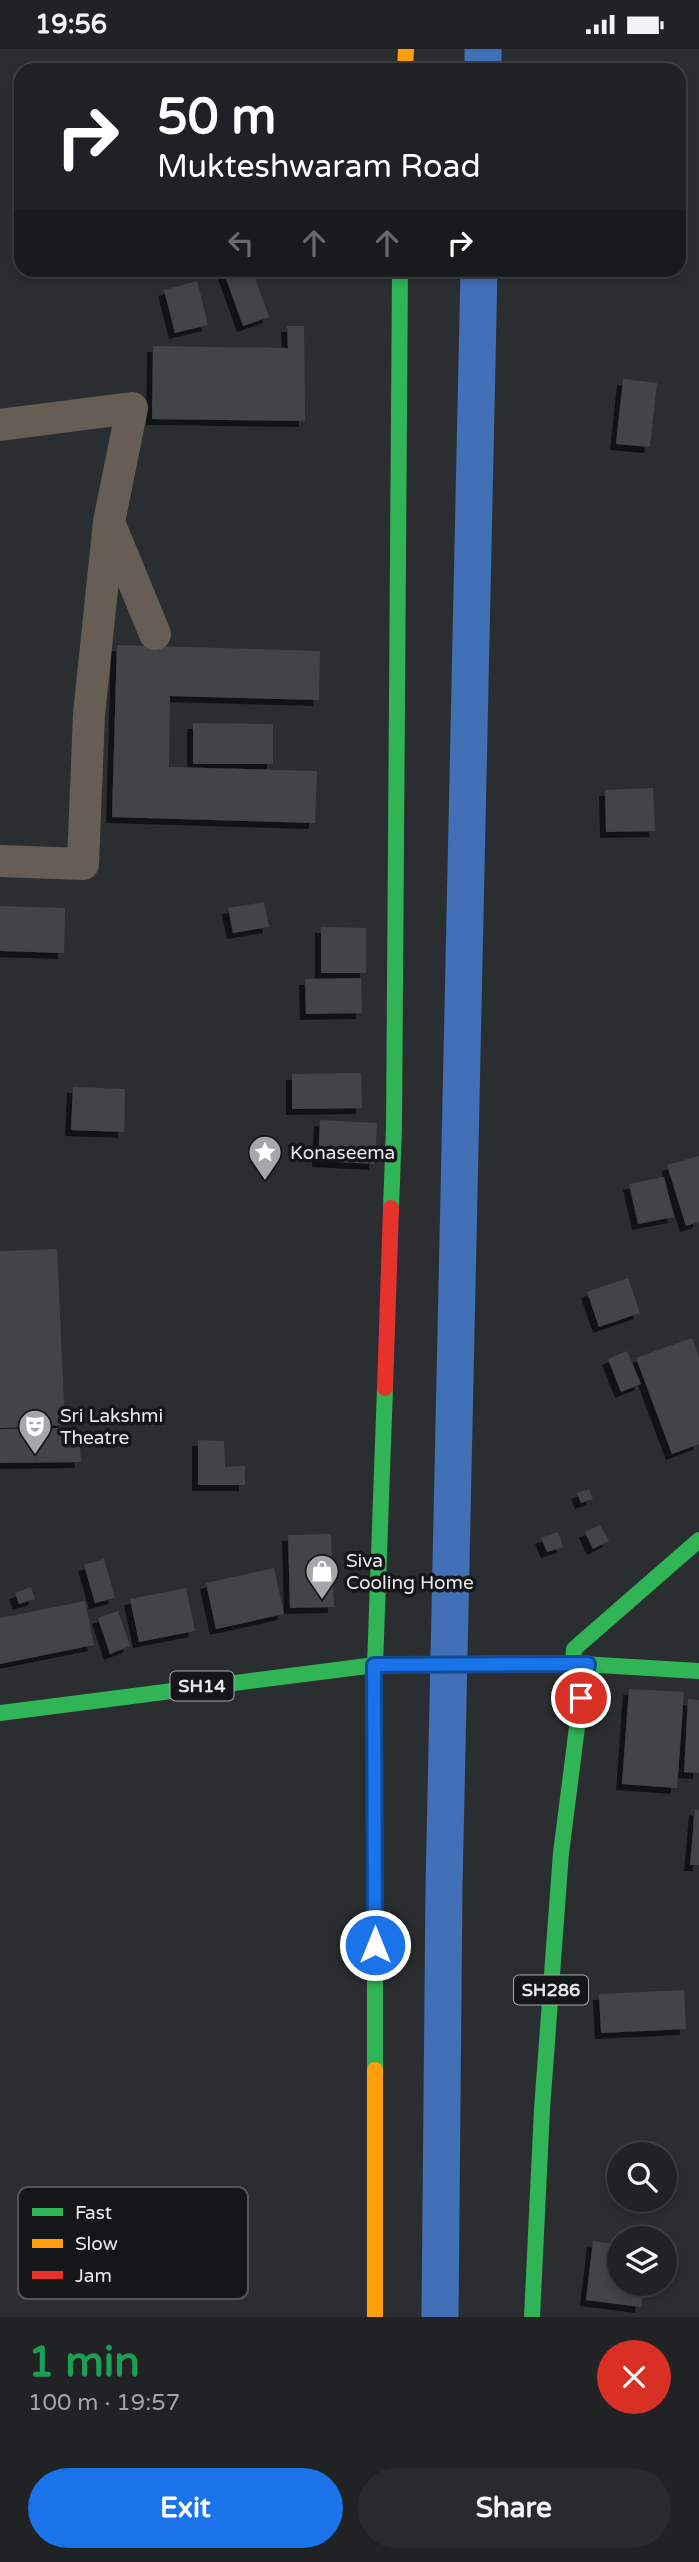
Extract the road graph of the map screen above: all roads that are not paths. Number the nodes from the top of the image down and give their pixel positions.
1 (400, 277) edge
2 (0, 425) edge
3 (109, 522) junction
4 (155, 634) dead end
5 (0, 862) edge
6 (699, 1540) edge
7 (580, 1664) junction
8 (374, 1665) junction
9 (699, 1671) edge
10 (0, 1713) edge
11 (375, 2317) edge
12 (532, 2317) edge

1 - 8 street
2 - 3 street
3 - 4 street
3 - 5 street
6 - 7 street
7 - 8 street, SH14
7 - 9 street, SH14
7 - 12 street, SH286
8 - 10 street, SH14
8 - 11 street

